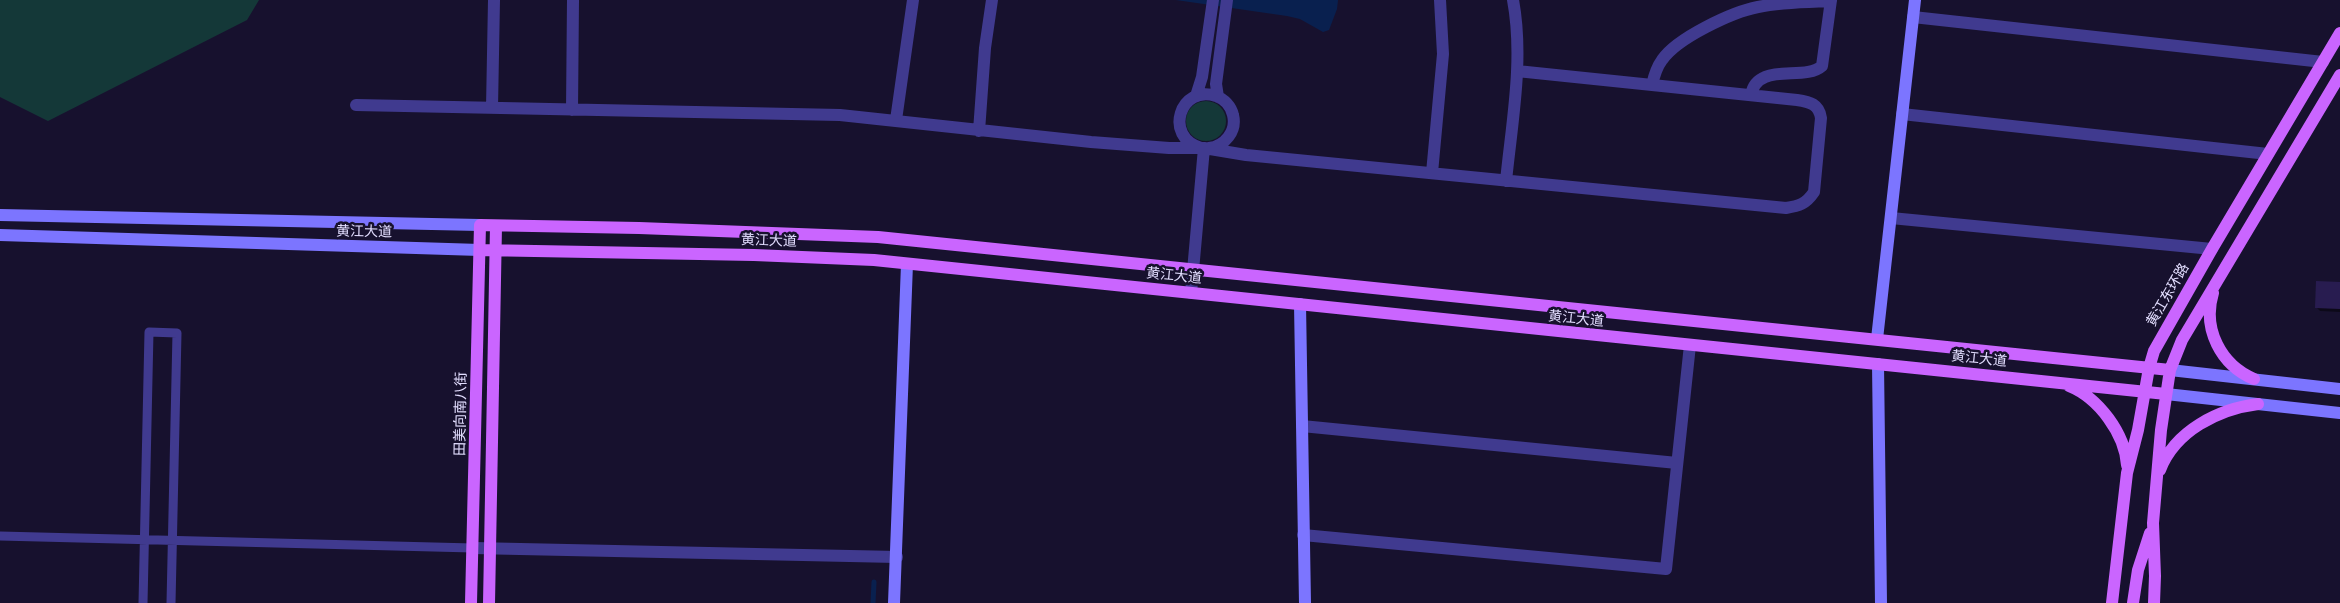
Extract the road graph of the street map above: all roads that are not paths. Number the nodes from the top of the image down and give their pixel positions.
1 (494, 0) edge
2 (573, 0) edge
3 (913, 0) edge
4 (992, 0) edge
5 (1213, 0) edge
6 (1227, 0) edge
7 (1440, 0) edge
8 (1513, 0) edge
9 (1915, 0) edge
10 (1831, 1) edge
11 (1913, 17) junction
12 (2340, 34) edge
13 (2323, 62) junction
14 (1517, 71) junction
15 (2340, 75) edge
16 (1652, 85) junction
17 (1196, 96) junction
18 (1751, 96) junction
19 (1218, 97) junction
20 (356, 105) dead end
21 (492, 108) junction
22 (572, 110) junction
23 (1902, 114) junction
24 (896, 120) junction
25 (979, 131) junction
26 (1204, 148) junction
27 (2268, 154) junction
28 (1432, 173) junction
29 (1506, 181) junction
30 (0, 215) edge
31 (1891, 218) junction
32 (480, 225) junction
33 (496, 226) junction
34 (0, 235) edge
35 (2212, 249) junction
36 (480, 250) junction
37 (496, 250) junction
38 (907, 264) junction
39 (1193, 268) junction
40 (2216, 284) junction
41 (1191, 293) junction
42 (1300, 304) junction
43 (1877, 339) junction
44 (1690, 345) junction
45 (1878, 364) junction
46 (2149, 368) junction
47 (2170, 370) junction
48 (2254, 379) junction
49 (2060, 382) junction
50 (2340, 388) edge
51 (2144, 392) junction
52 (2166, 394) junction
53 (2258, 404) junction
54 (2340, 413) edge
55 (1302, 426) junction
56 (1677, 463) junction
57 (2127, 473) junction
58 (2156, 480) junction
59 (2153, 523) junction
60 (1303, 535) junction
61 (0, 536) edge
62 (144, 540) junction
63 (172, 540) junction
64 (473, 548) junction
65 (490, 548) junction
66 (896, 557) junction
67 (2134, 598) edge
68 (143, 603) edge
69 (171, 603) edge
70 (471, 603) edge
71 (489, 603) edge
72 (894, 603) edge
73 (1305, 603) edge
74 (1881, 603) edge
75 (2112, 603) edge
76 (2154, 603) edge

1 - 21 street
2 - 22 street
3 - 24 street
4 - 25 street
5 - 17 street
6 - 19 street
7 - 28 street
8 - 14 street
9 - 11 main road
10 - 16 street
10 - 18 street
11 - 13 street
11 - 23 main road
12 - 13 main road, 黄江东环路
13 - 27 main road, 黄江东环路
14 - 16 street
14 - 29 street
15 - 40 main road
16 - 18 street
17 - 19 street
17 - 26 street
18 - 29 street
19 - 26 street
20 - 21 street
21 - 22 street
22 - 24 street
23 - 27 street
23 - 31 main road
24 - 25 street
25 - 26 street
26 - 28 street
26 - 39 street
27 - 35 main road, 黄江东环路
28 - 29 street
30 - 32 main road, 黄江大道
31 - 35 street
31 - 43 main road
32 - 33 main road, 黄江大道
32 - 36 main road, 田美向南八街
33 - 37 main road
33 - 39 main road, 黄江大道
34 - 36 main road, 黄江大道
35 - 46 main road, 黄江东环路
36 - 37 main road, 黄江大道
36 - 64 main road, 田美向南八街
37 - 38 main road, 黄江大道
37 - 65 main road
38 - 41 main road, 黄江大道
38 - 66 main road
39 - 41 street
39 - 43 main road, 黄江大道
40 - 47 main road
40 - 48 main road
41 - 42 main road, 黄江大道
42 - 44 main road, 黄江大道
42 - 55 main road
43 - 46 main road, 黄江大道
44 - 45 main road, 黄江大道
44 - 56 street
45 - 49 main road, 黄江大道
45 - 74 main road
46 - 47 main road, 黄江大道
46 - 51 main road, 黄江东环路
47 - 48 main road, 黄江大道
47 - 52 main road
48 - 50 main road, 黄江大道
49 - 51 main road, 黄江大道
49 - 57 main road
51 - 52 main road, 黄江大道
51 - 57 main road, 黄江东环路
52 - 53 main road, 黄江大道
52 - 58 main road
53 - 54 main road, 黄江大道
53 - 58 main road
55 - 56 street
55 - 60 main road
56 - 60 street
57 - 75 main road, 黄江东环路
58 - 59 main road
59 - 67 main road
59 - 76 main road
60 - 73 main road
61 - 62 lane
62 - 63 lane
62 - 63 lane
62 - 68 lane
63 - 64 lane
63 - 69 lane
64 - 65 street
64 - 70 main road, 田美向南八街
65 - 66 street
65 - 71 main road
66 - 72 main road

